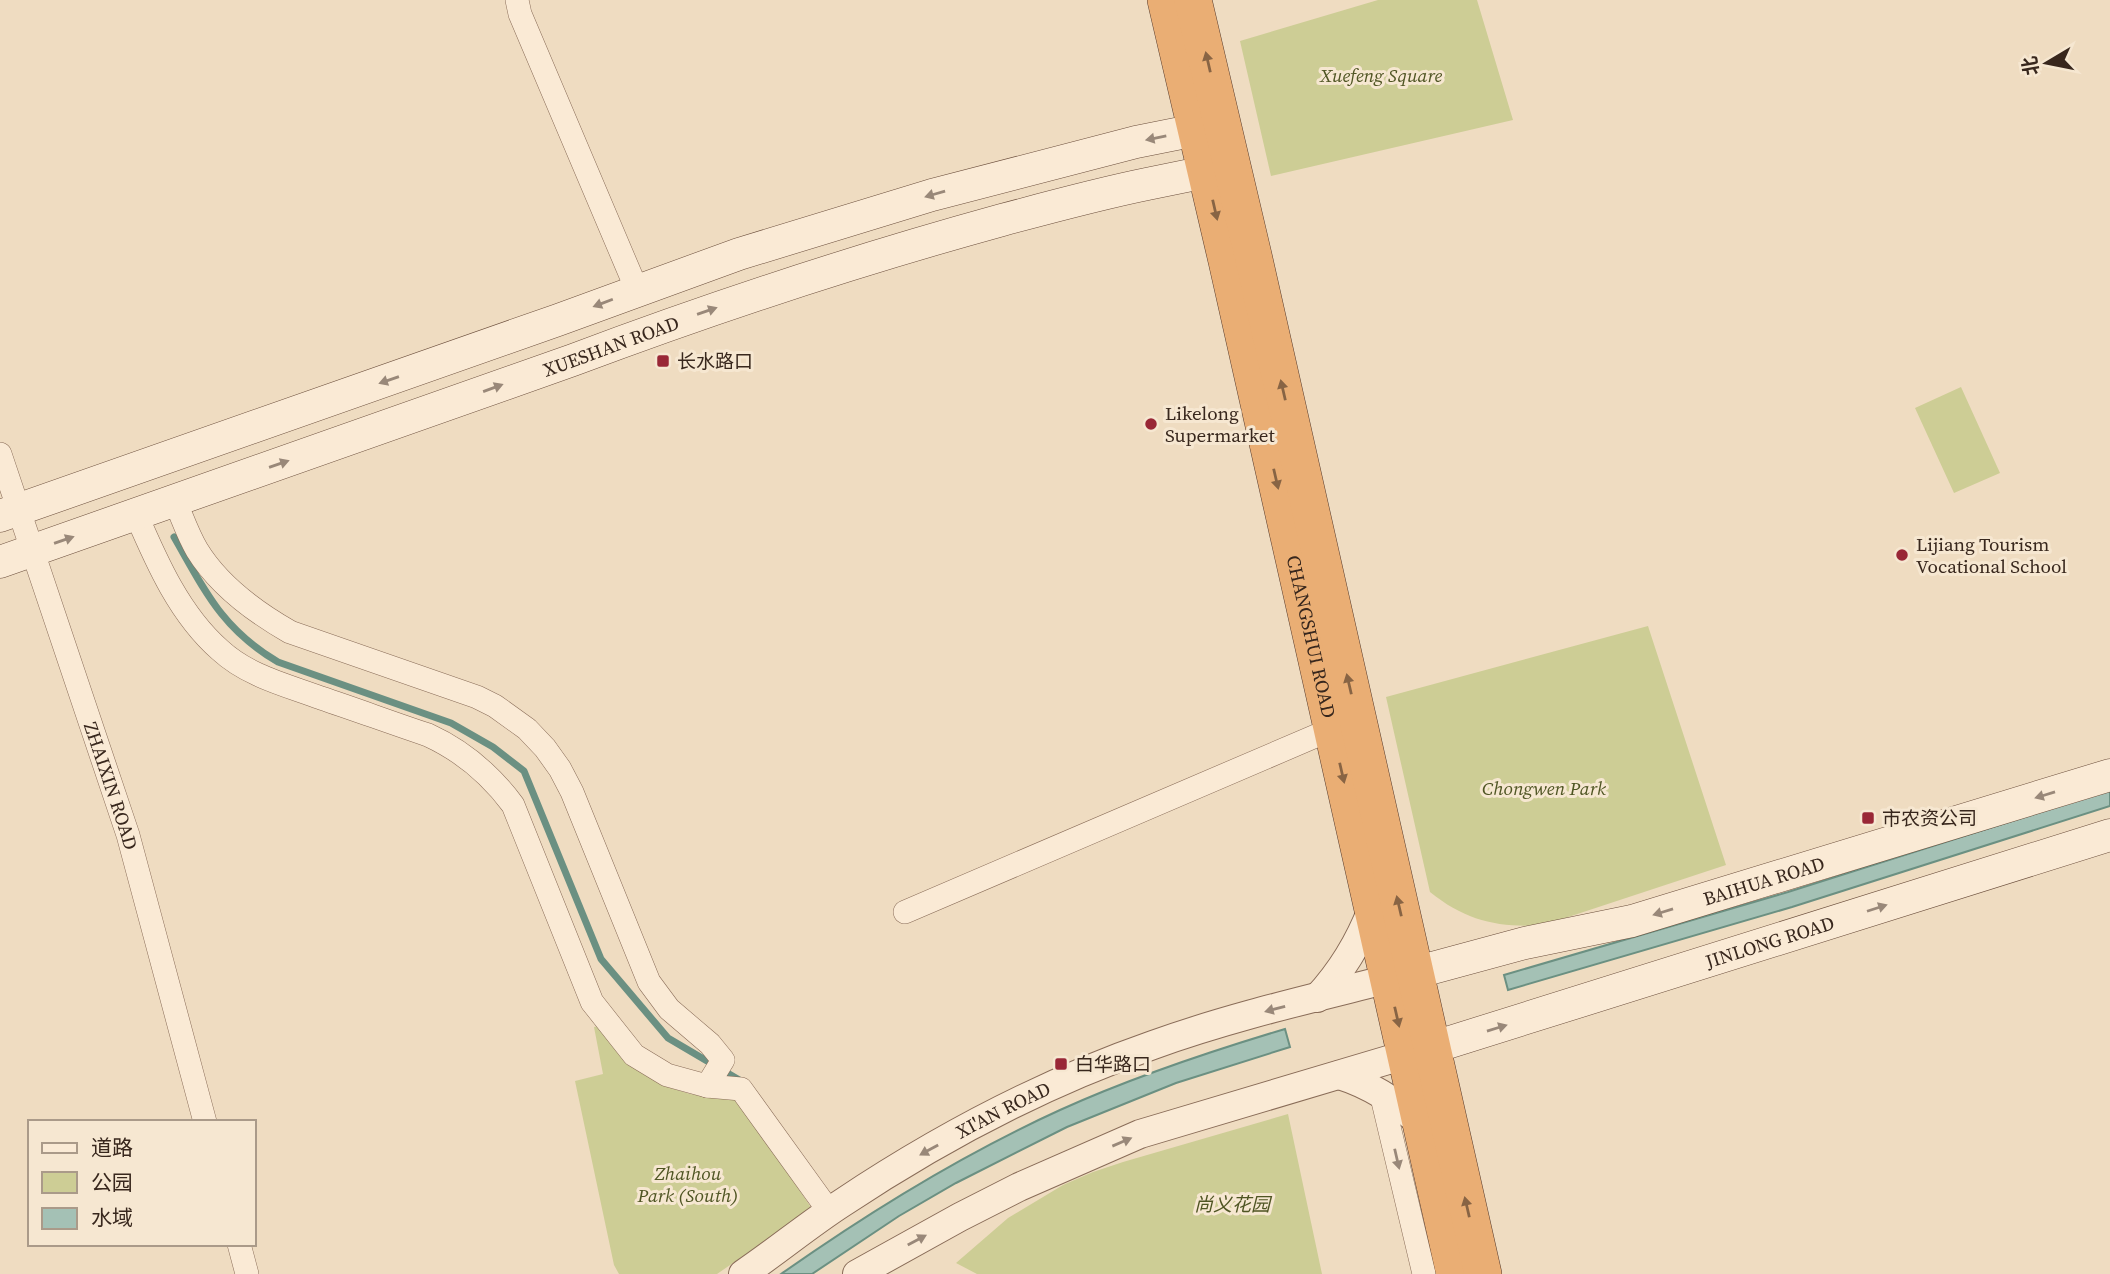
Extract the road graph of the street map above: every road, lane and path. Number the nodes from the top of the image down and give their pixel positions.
1 (517, 0) edge
2 (1166, 0) edge
3 (1193, 0) edge
4 (1209, 127) junction
5 (1219, 169) junction
6 (637, 290) junction
7 (0, 454) edge
8 (175, 500) junction
9 (9, 513) edge
10 (136, 514) junction
11 (33, 551) junction
12 (0, 562) edge
13 (1332, 729) junction
14 (2110, 775) edge
15 (2110, 835) edge
16 (1372, 909) junction
17 (905, 912) dead end
18 (1401, 976) junction
19 (1317, 998) junction
20 (1418, 1052) junction
21 (1339, 1075) junction
22 (707, 1086) junction
23 (1381, 1093) junction
24 (204, 1120) edge
25 (1421, 1124) junction
26 (829, 1212) junction
27 (240, 1246) edge
28 (247, 1274) edge
29 (743, 1274) edge
30 (857, 1274) edge
31 (1424, 1274) edge
32 (1455, 1274) edge
33 (1483, 1274) edge

1 - 6 street
2 - 4 highway, CHANGSHUI ROAD
4 -> 3 highway, CHANGSHUI ROAD
4 - 5 highway, CHANGSHUI ROAD
4 -> 6 main road
8 -> 5 main road, XUESHAN ROAD
5 -> 13 highway, CHANGSHUI ROAD
18 -> 5 highway, CHANGSHUI ROAD
6 -> 9 main road
7 - 9 street, ZHAIXIN ROAD
8 - 10 main road, XUESHAN ROAD
8 - 22 street
9 - 11 street, ZHAIXIN ROAD
11 -> 10 main road, XUESHAN ROAD
10 - 22 street
11 - 12 main road, XUESHAN ROAD
11 - 24 street, ZHAIXIN ROAD
13 -> 16 highway, CHANGSHUI ROAD
13 - 17 street
14 -> 18 main road, BAIHUA ROAD
20 -> 15 main road, JINLONG ROAD
16 - 18 highway, CHANGSHUI ROAD
16 - 19 street
18 - 19 street, XI'AN ROAD
18 - 20 highway, CHANGSHUI ROAD
19 -> 26 street, XI'AN ROAD
20 - 21 street
20 - 25 highway, CHANGSHUI ROAD
33 -> 20 highway, CHANGSHUI ROAD
21 - 23 street
30 -> 21 street
22 - 26 street
23 - 25 street
23 -> 31 street
25 - 32 highway, CHANGSHUI ROAD
26 - 29 street, XI'AN ROAD
27 - 28 street

